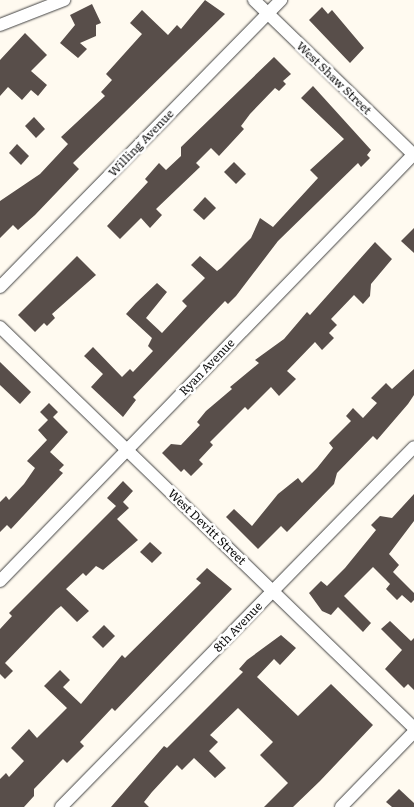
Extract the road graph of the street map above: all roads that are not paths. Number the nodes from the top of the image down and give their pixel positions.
1 (64, 0) edge
2 (254, 0) edge
3 (281, 0) edge
4 (268, 14) junction
5 (0, 25) edge
6 (414, 155) edge
7 (0, 287) edge
8 (0, 327) edge
9 (414, 447) edge
10 (127, 450) junction
11 (0, 581) edge
12 (273, 591) junction
13 (414, 728) edge
14 (414, 732) edge
15 (61, 807) edge
16 (341, 807) edge

1 - 5 street
2 - 4 street, West Shaw Street
3 - 4 street, Willing Avenue
4 - 6 street, West Shaw Street
4 - 7 street, Willing Avenue
6 - 10 street, Ryan Avenue
8 - 10 street, West Devitt Street
9 - 12 street, 8th Avenue
10 - 11 street, Ryan Avenue
10 - 12 street, West Devitt Street
12 - 13 street, West Devitt Street
12 - 15 street, 8th Avenue
14 - 16 street

